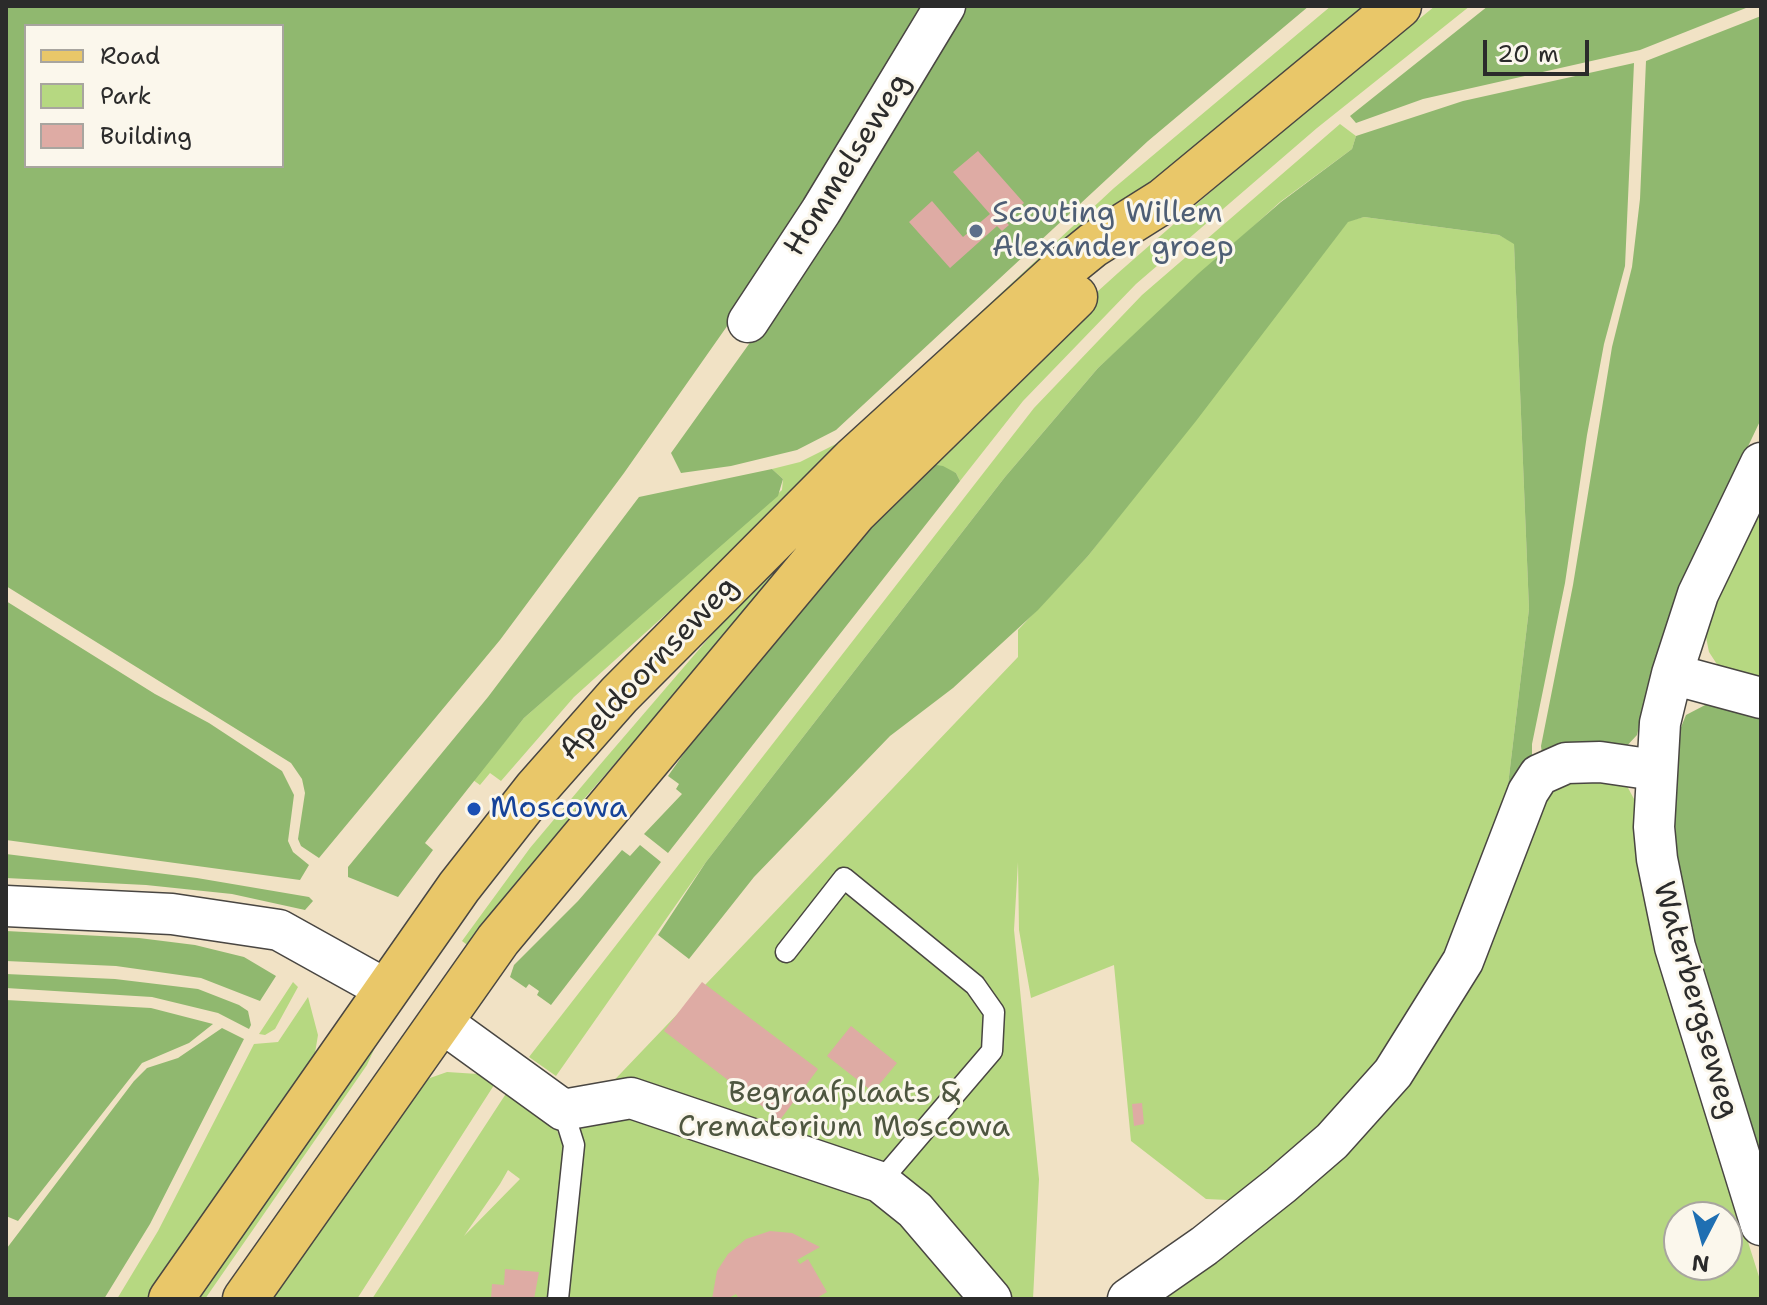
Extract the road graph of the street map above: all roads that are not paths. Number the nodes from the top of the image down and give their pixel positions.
1 (945, 6) edge
2 (1399, 6) edge
3 (1163, 201) junction
4 (748, 322) dead end
5 (1761, 463) edge
6 (1672, 674) junction
7 (1761, 698) edge
8 (1655, 770) junction
9 (6, 906) edge
10 (786, 952) dead end
11 (385, 989) junction
12 (440, 1021) junction
13 (563, 1110) junction
14 (880, 1182) junction
15 (1761, 1225) edge
16 (171, 1299) edge
17 (245, 1299) edge
18 (558, 1299) edge
19 (991, 1299) edge
20 (1128, 1299) edge

1 - 4 street, Hommelseweg
2 - 3 main road, Apeldoornseweg
3 - 11 main road, Apeldoornseweg
3 - 12 main road, Apeldoornseweg
5 - 6 street, Waterbergseweg
6 - 7 street
6 - 8 street, Waterbergseweg
8 - 15 street, Waterbergseweg
8 - 20 street
9 - 11 street
10 - 14 lane
11 - 12 main road
11 - 16 main road, Apeldoornseweg
12 - 13 street
12 - 17 main road, Apeldoornseweg
13 - 14 street
13 - 18 lane
14 - 19 street

